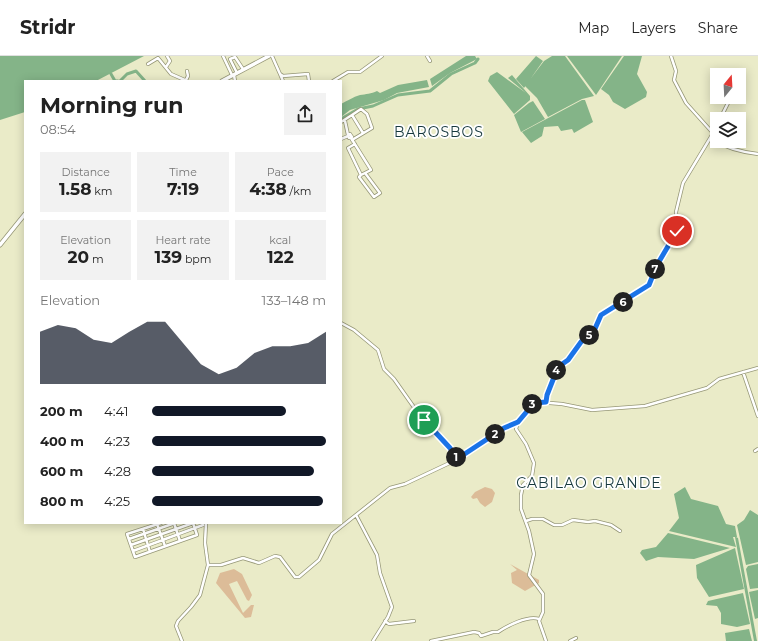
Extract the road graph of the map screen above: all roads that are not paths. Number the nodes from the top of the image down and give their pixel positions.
1 (167, 56) edge
2 (224, 56) edge
3 (271, 56) edge
4 (382, 56) edge
5 (427, 56) edge
6 (671, 56) edge
7 (235, 57) edge
8 (261, 58) edge
9 (430, 61) dead end
10 (148, 64) dead end
11 (166, 68) junction
12 (243, 70) junction
13 (187, 71) dead end
14 (234, 74) junction
15 (280, 74) junction
16 (183, 80) edge
17 (186, 80) edge
18 (224, 80) edge
19 (235, 80) edge
20 (283, 80) edge
21 (309, 80) edge
22 (335, 80) edge
23 (352, 115) junction
24 (343, 121) edge
25 (710, 130) edge
26 (363, 133) junction
27 (350, 137) junction
28 (342, 139) edge
29 (710, 141) edge
30 (355, 144) junction
31 (729, 148) edge
32 (758, 154) edge
33 (365, 173) junction
34 (361, 175) junction
35 (24, 215) edge
36 (0, 245) edge
37 (342, 324) edge
38 (758, 368) edge
39 (744, 372) junction
40 (546, 402) junction
41 (758, 416) edge
42 (518, 422) junction
43 (504, 428) junction
44 (516, 429) junction
45 (758, 449) edge
46 (754, 452) dead end
47 (457, 459) junction
48 (356, 516) junction
49 (526, 522) junction
50 (159, 524) edge
51 (172, 524) edge
52 (174, 524) edge
53 (190, 524) edge
54 (193, 524) edge
55 (204, 524) edge
56 (195, 528) junction
57 (143, 529) junction
58 (159, 529) junction
59 (176, 529) junction
60 (620, 531) dead end
61 (144, 534) junction
62 (161, 534) junction
63 (178, 535) junction
64 (129, 539) junction
65 (146, 540) junction
66 (163, 540) junction
67 (180, 541) junction
68 (131, 545) junction
69 (148, 546) junction
70 (165, 546) junction
71 (133, 550) junction
72 (150, 552) junction
73 (208, 565) junction
74 (539, 619) junction
75 (385, 621) junction
76 (414, 621) dead end
77 (576, 638) dead end
78 (182, 641) edge
79 (373, 641) edge
80 (431, 641) edge
81 (546, 641) edge
82 (570, 641) edge

1 - 11 street
2 - 14 street
3 - 8 main road
3 - 15 street
4 - 22 street
5 - 9 street
6 - 25 street
7 - 12 street
7 - 14 street
8 - 12 main road
10 - 11 street
11 - 16 street
12 - 14 main road
13 - 17 street
14 - 18 main road
14 - 19 street
15 - 20 street
15 - 21 street
23 - 24 street
23 - 26 street
23 - 26 street
24 - 27 street
26 - 27 street
27 - 28 street
27 - 30 street
29 - 40 street
30 - 33 street
30 - 34 street
31 - 32 street
33 - 34 street
33 - 34 street
35 - 36 main road
37 - 47 street
38 - 39 street
39 - 40 street
39 - 41 street
40 - 42 street
42 - 43 street
42 - 44 street
43 - 44 street
43 - 47 street
44 - 49 street
45 - 46 street
47 - 48 street
48 - 73 street
48 - 75 street
49 - 60 street
49 - 74 street
50 - 57 street
50 - 58 street
51 - 58 street
52 - 59 street
53 - 59 street
54 - 56 street
55 - 56 street
55 - 73 street
56 - 63 street
56 - 67 street
57 - 61 street
57 - 64 street
58 - 61 street
58 - 62 street
59 - 62 street
59 - 63 street
61 - 64 street
61 - 65 street
62 - 65 street
62 - 66 street
63 - 66 street
63 - 67 street
64 - 68 street
65 - 68 street
65 - 69 street
66 - 69 street
66 - 70 street
67 - 70 street
68 - 71 street
69 - 71 street
69 - 72 street
70 - 72 street
71 - 72 street
73 - 78 street
74 - 80 street
74 - 81 street
75 - 76 street
75 - 79 street
77 - 82 street

